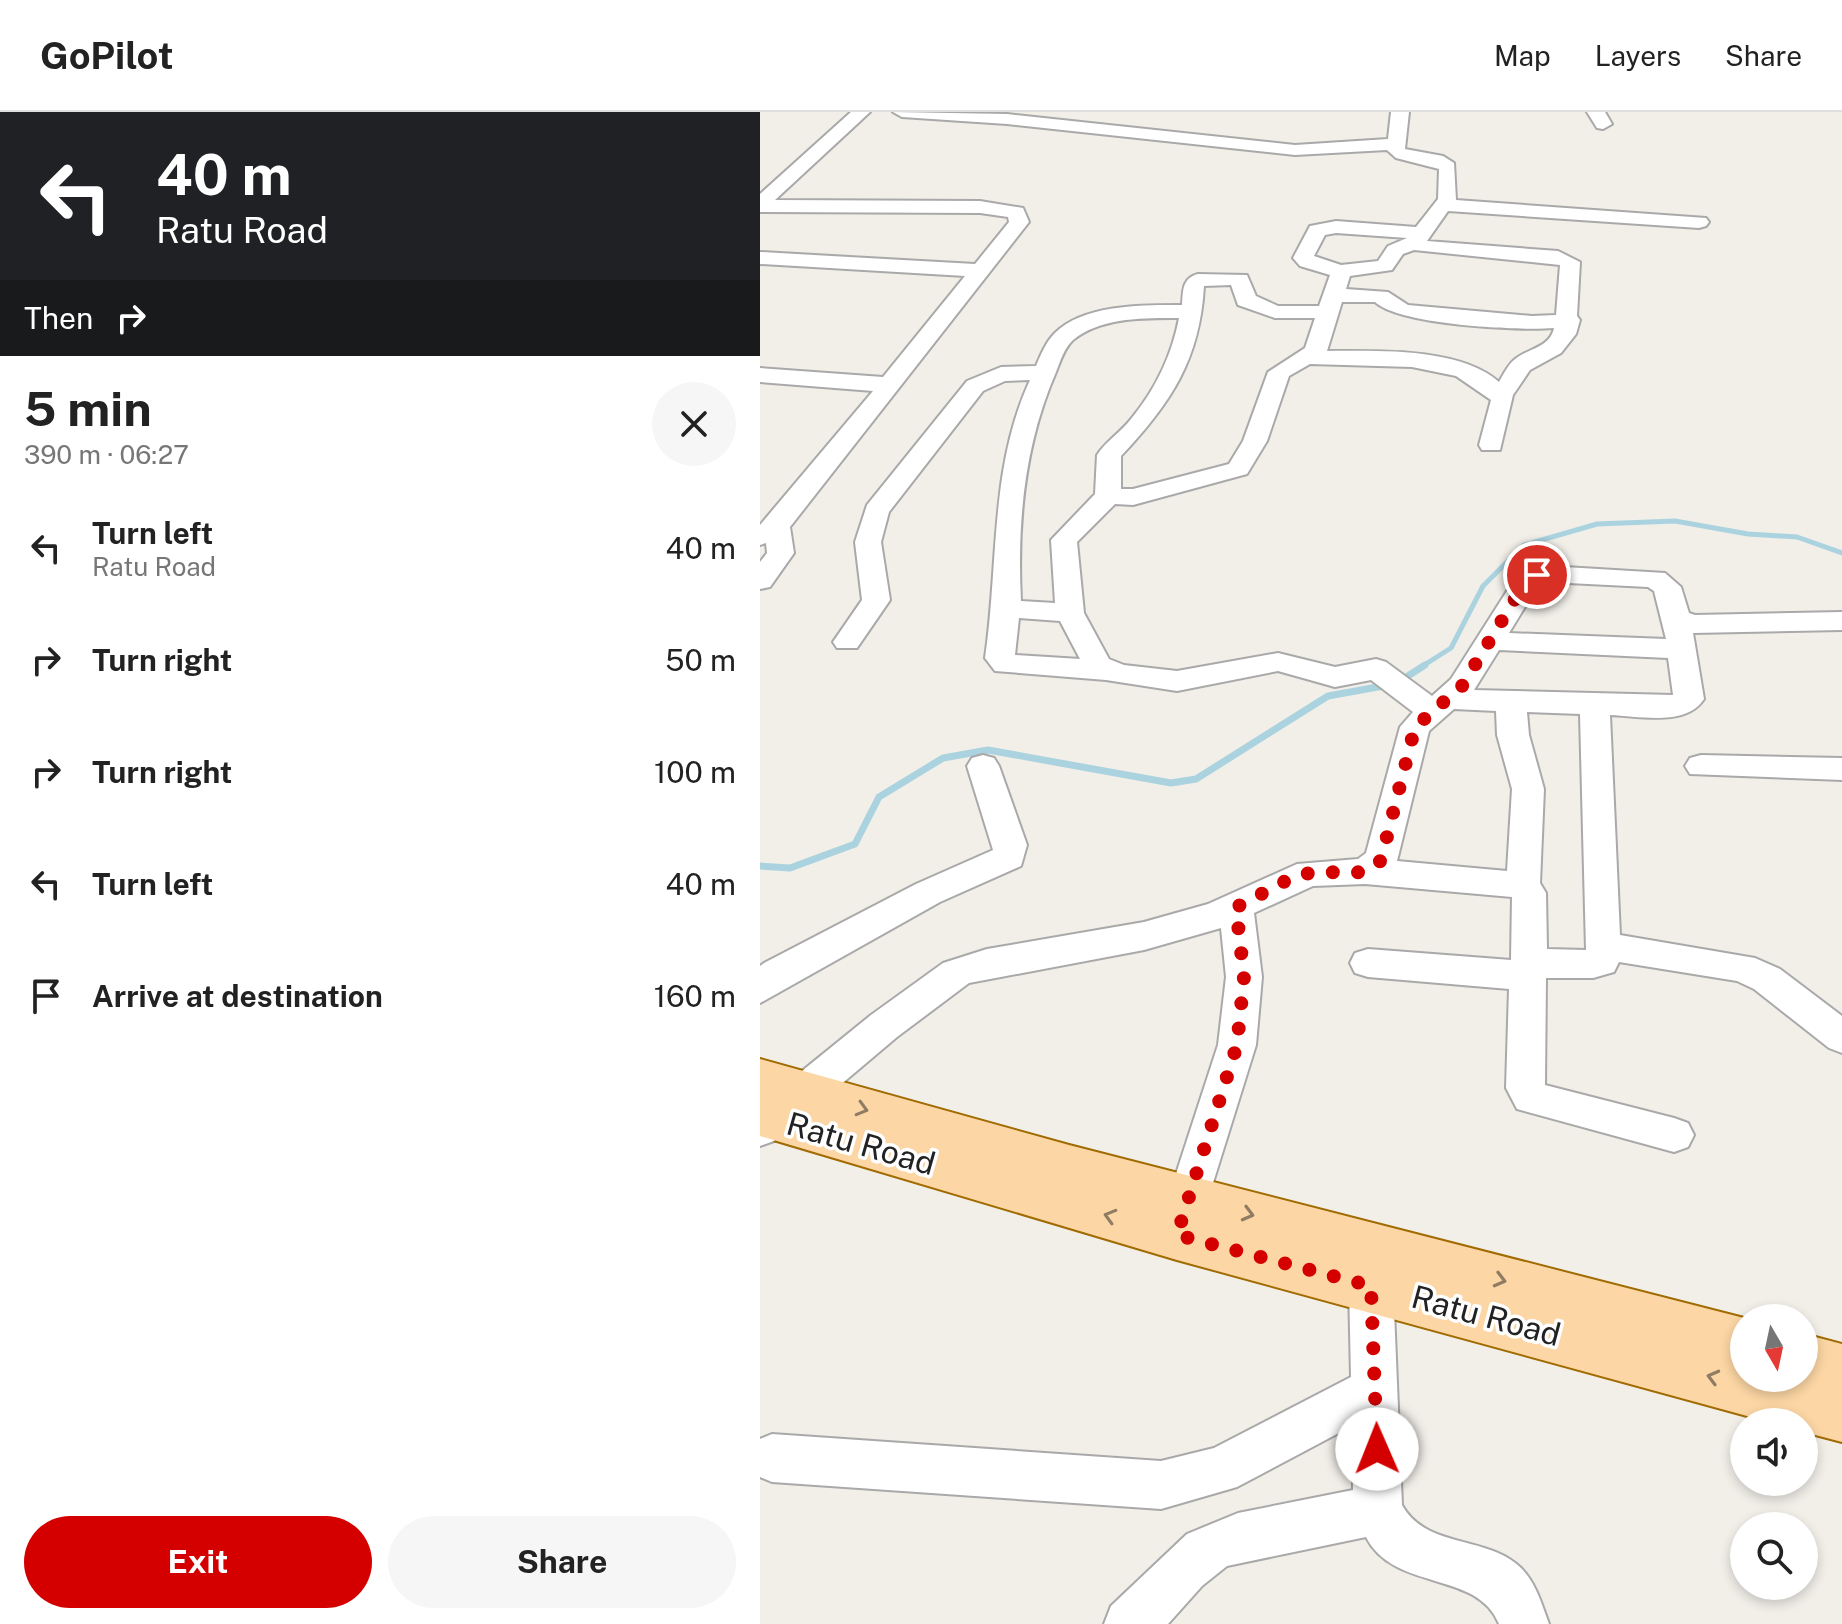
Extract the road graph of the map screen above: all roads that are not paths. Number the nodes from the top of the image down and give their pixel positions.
1 (861, 112) edge
2 (902, 112) edge
3 (1400, 112) edge
4 (1395, 144) junction
5 (760, 205) edge
6 (1444, 205) junction
7 (1699, 222) dead end
8 (1418, 237) junction
9 (760, 258) edge
10 (982, 271) junction
11 (1340, 271) junction
12 (1332, 303) junction
13 (1193, 312) junction
14 (1569, 320) junction
15 (1308, 357) junction
16 (1044, 372) junction
17 (760, 375) edge
18 (891, 385) junction
19 (1501, 395) junction
20 (1491, 445) dead end
21 (1108, 496) junction
22 (769, 532) edge
23 (760, 581) edge
24 (1007, 604) junction
25 (1070, 613) junction
26 (1842, 621) edge
27 (1680, 634) junction
28 (1490, 641) junction
29 (847, 642) dead end
30 (1106, 670) junction
31 (1419, 695) junction
32 (1511, 702) junction
33 (1595, 706) junction
34 (983, 766) dead end
35 (1701, 766) dead end
36 (1842, 769) edge
37 (1365, 871) junction
38 (1523, 885) junction
39 (1236, 907) junction
40 (1604, 946) junction
41 (1368, 963) dead end
42 (1528, 970) junction
43 (760, 988) edge
44 (1842, 1037) edge
45 (771, 1107) edge
46 (1674, 1135) dead end
47 (1183, 1217) junction
48 (1371, 1286) junction
49 (1730, 1343) edge
50 (1818, 1367) edge
51 (1842, 1373) edge
52 (1376, 1389) junction
53 (1842, 1412) edge
54 (772, 1458) dead end
55 (1378, 1510) junction
56 (1129, 1624) edge
57 (1524, 1624) edge

1 - 5 street
2 - 4 street
3 - 4 street
4 - 6 street
5 - 10 street
6 - 7 street
6 - 8 street
8 - 11 street
8 - 11 street
8 - 14 street
9 - 10 street
10 - 18 street
11 - 12 street
12 - 13 street
12 - 14 street
12 - 15 street
13 - 16 street
13 - 21 street
14 - 19 street
15 - 19 street
15 - 21 street
16 - 24 street
16 - 29 street
17 - 18 street
18 - 22 street
19 - 20 street
21 - 25 street
22 - 23 street
24 - 25 street
24 - 30 street
25 - 30 street
26 - 27 street
27 - 28 street
27 - 28 street
27 - 33 street
28 - 31 street
30 - 31 street
31 - 32 street
31 - 37 street
32 - 33 street
32 - 38 street
33 - 40 street
34 - 43 street
35 - 36 street
37 - 38 street
37 - 39 street
38 - 42 street
39 - 45 street
39 - 47 street
40 - 42 street
40 - 44 street
41 - 42 street
42 - 46 street
45 - 47 main road, Ratu Road
47 - 48 main road, Ratu Road
47 -> 49 main road, Ratu Road
48 - 52 street
53 -> 48 main road, Ratu Road
50 - 51 main road
52 - 54 street
52 - 55 street
55 - 56 street
55 - 57 street

